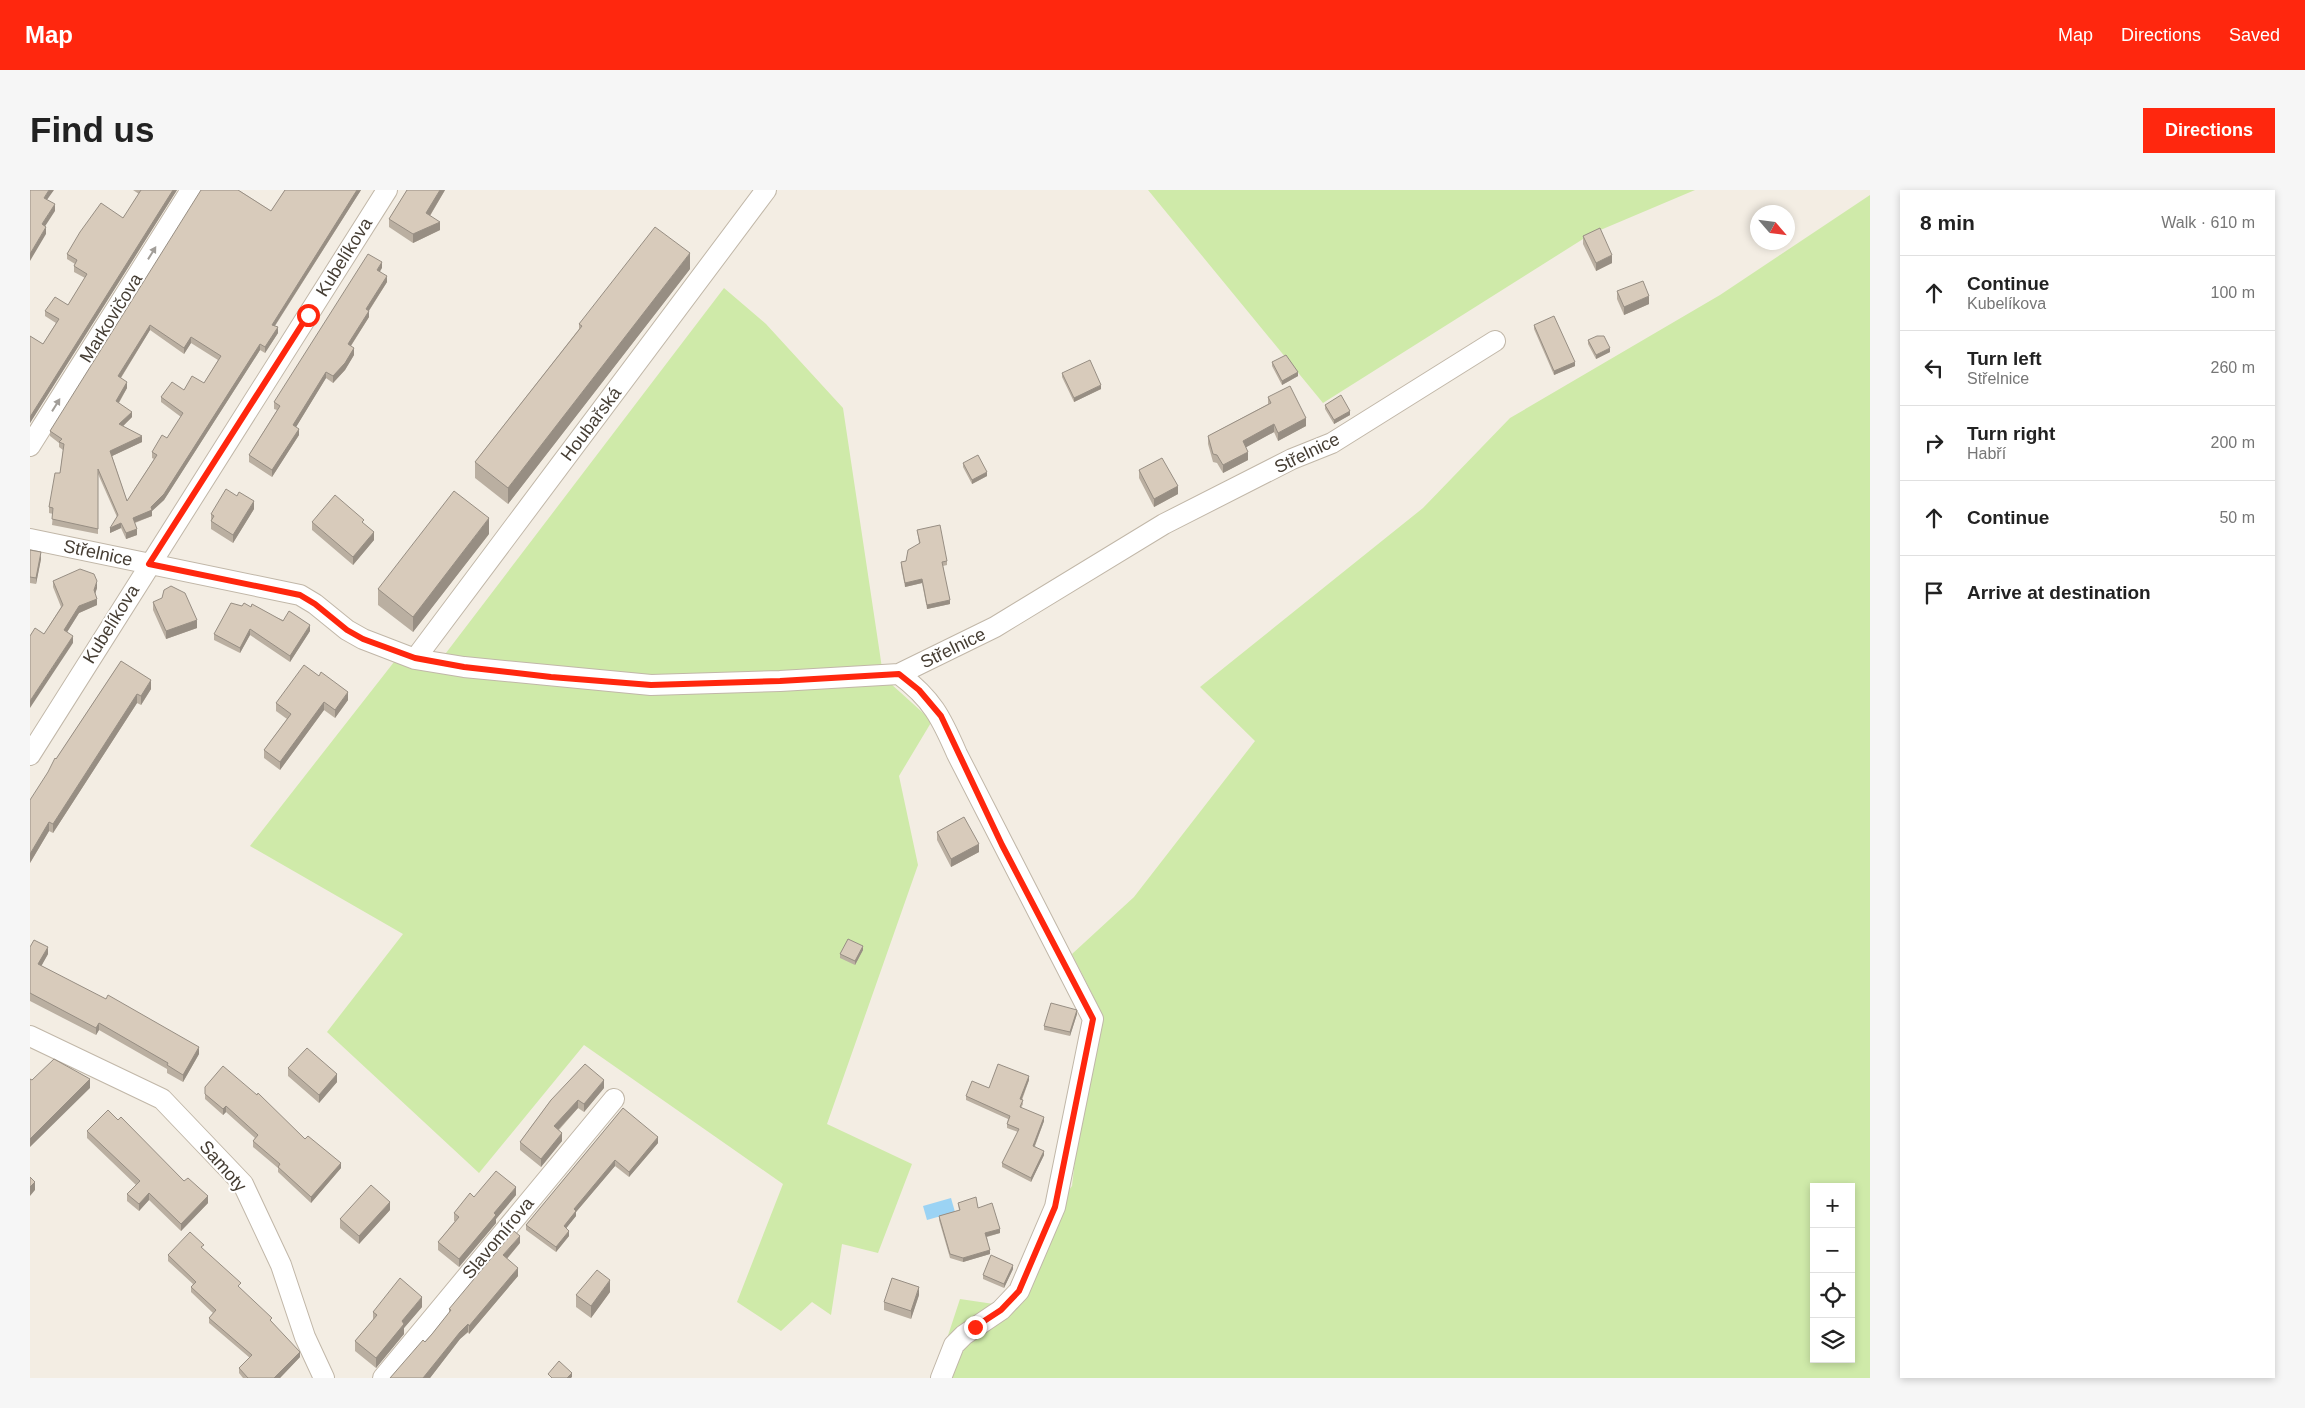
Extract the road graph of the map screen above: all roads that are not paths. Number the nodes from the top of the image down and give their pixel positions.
1 (192, 190) edge
2 (387, 190) edge
3 (766, 190) edge
4 (1495, 341) dead end
5 (30, 446) edge
6 (30, 539) edge
7 (149, 564) junction
8 (415, 658) junction
9 (899, 674) junction
10 (30, 755) edge
11 (30, 1036) edge
12 (614, 1099) dead end
13 (324, 1378) edge
14 (382, 1378) edge
15 (941, 1378) edge

5 -> 1 street, Markovičova
2 - 7 street, Kubelíkova
3 - 8 street, Houbařská
4 - 9 street, Střelnice
6 - 7 street, Střelnice
7 - 8 street, Střelnice
7 - 10 street, Kubelíkova
8 - 9 street, Střelnice
9 - 15 street
11 - 13 street, Samoty
12 - 14 street, Slavomírova

